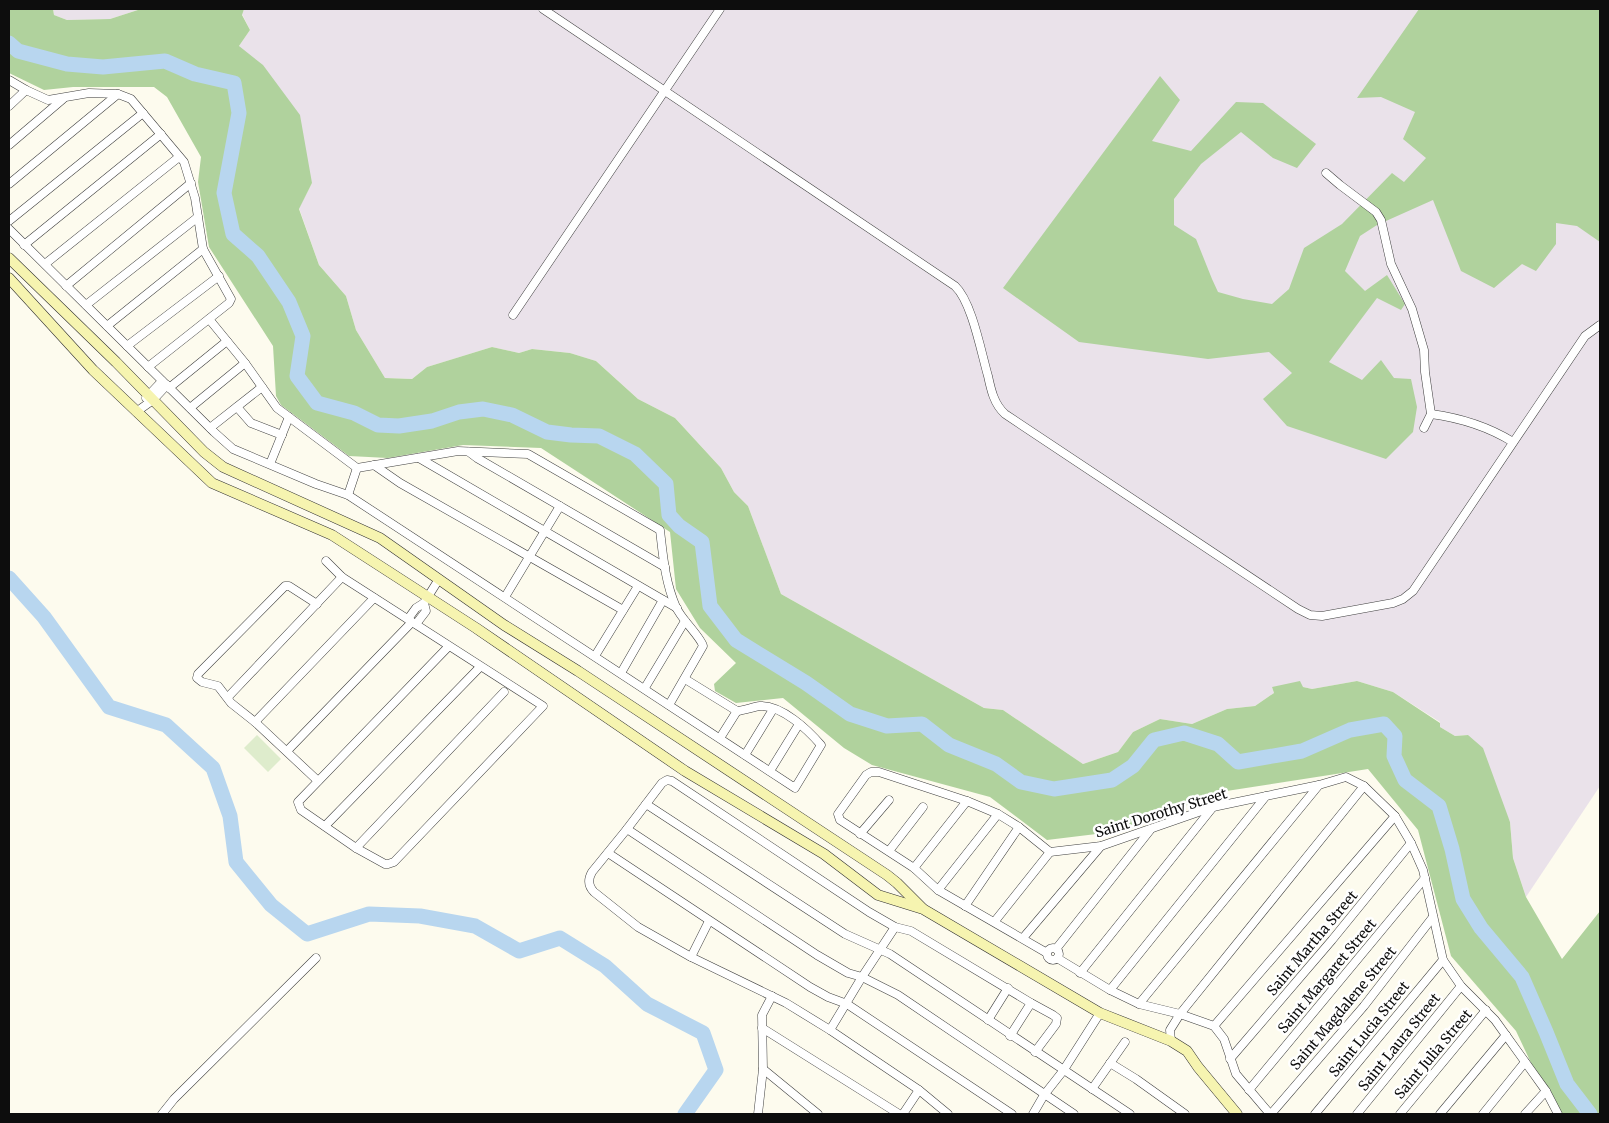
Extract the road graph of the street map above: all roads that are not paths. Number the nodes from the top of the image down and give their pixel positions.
1 (543, 9) edge
2 (720, 9) edge
3 (9, 80) edge
4 (26, 90) junction
5 (665, 91) junction
6 (118, 94) junction
7 (64, 98) junction
8 (9, 106) edge
9 (143, 113) junction
10 (160, 134) junction
11 (9, 145) edge
12 (179, 156) junction
13 (1326, 173) dead end
14 (9, 184) edge
15 (191, 184) junction
16 (198, 217) junction
17 (9, 221) edge
18 (9, 229) edge
19 (24, 244) junction
20 (203, 249) junction
21 (9, 258) edge
22 (45, 264) junction
23 (219, 276) junction
24 (9, 278) edge
25 (66, 286) junction
26 (86, 305) junction
27 (512, 315) dead end
28 (209, 319) junction
29 (1600, 325) edge
30 (107, 326) junction
31 (227, 341) junction
32 (127, 346) junction
33 (245, 364) junction
34 (148, 367) junction
35 (166, 384) junction
36 (262, 387) junction
37 (150, 398) junction
38 (190, 408) junction
39 (236, 408) junction
40 (136, 412) junction
41 (1431, 414) junction
42 (289, 417) junction
43 (210, 428) junction
44 (1424, 428) dead end
45 (282, 435) junction
46 (1513, 442) junction
47 (469, 452) junction
48 (418, 458) junction
49 (270, 464) junction
50 (374, 465) junction
51 (357, 468) junction
52 (348, 495) junction
53 (560, 506) junction
54 (545, 531) junction
55 (529, 557) junction
56 (326, 561) dead end
57 (665, 567) junction
58 (342, 577) junction
59 (439, 579) junction
60 (638, 586) junction
61 (505, 597) junction
62 (374, 598) junction
63 (426, 600) junction
64 (662, 600) junction
65 (317, 604) junction
66 (677, 608) junction
67 (624, 610) junction
68 (685, 620) junction
69 (412, 622) junction
70 (450, 646) junction
71 (595, 656) junction
72 (480, 667) dead end
73 (621, 673) junction
74 (685, 679) junction
75 (646, 686) dead end
76 (504, 692) dead end
77 (228, 698) junction
78 (669, 705) junction
79 (737, 711) junction
80 (772, 711) dead end
81 (255, 722) junction
82 (799, 724) junction
83 (720, 738) junction
84 (287, 751) junction
85 (746, 755) junction
86 (770, 771) junction
87 (318, 781) junction
88 (1319, 785) junction
89 (1364, 786) junction
90 (1266, 796) junction
91 (889, 800) dead end
92 (967, 801) junction
93 (646, 804) junction
94 (1213, 807) junction
95 (923, 808) dead end
96 (998, 814) junction
97 (1395, 816) junction
98 (324, 826) junction
99 (1019, 827) junction
100 (628, 829) junction
101 (1151, 829) junction
102 (860, 834) junction
103 (1411, 843) junction
104 (1101, 846) junction
105 (356, 848) junction
106 (889, 851) junction
107 (1050, 852) junction
108 (608, 853) junction
109 (914, 868) junction
110 (1425, 878) junction
111 (938, 890) junction
112 (965, 906) junction
113 (922, 909) junction
114 (1433, 917) junction
115 (710, 921) junction
116 (995, 922) junction
117 (896, 927) junction
118 (1023, 938) junction
119 (1056, 948) junction
120 (880, 951) junction
121 (1047, 952) junction
122 (691, 957) junction
123 (316, 958) dead end
124 (1058, 958) junction
125 (1442, 960) junction
126 (1080, 973) junction
127 (862, 977) junction
128 (1461, 986) junction
129 (1008, 988) junction
130 (1110, 990) junction
131 (772, 996) junction
132 (846, 1003) junction
133 (1031, 1003) junction
134 (1139, 1004) junction
135 (1486, 1010) junction
136 (1100, 1013) junction
137 (1180, 1014) junction
138 (988, 1020) junction
139 (1214, 1026) junction
140 (762, 1028) junction
141 (830, 1030) junction
142 (1506, 1035) junction
143 (1010, 1036) junction
144 (1171, 1041) junction
145 (1125, 1042) dead end
146 (1035, 1052) junction
147 (1230, 1059) junction
148 (1525, 1062) junction
149 (1110, 1063) junction
150 (763, 1069) junction
151 (1063, 1071) junction
152 (1092, 1089) junction
153 (919, 1090) junction
154 (1250, 1090) junction
155 (1546, 1091) junction
156 (1044, 1095) junction
157 (162, 1114) edge
158 (760, 1114) edge
159 (818, 1114) edge
160 (901, 1114) edge
161 (948, 1114) edge
162 (1012, 1114) edge
163 (1033, 1114) edge
164 (1074, 1114) edge
165 (1130, 1114) edge
166 (1184, 1114) edge
167 (1237, 1114) edge
168 (1270, 1114) edge
169 (1316, 1114) edge
170 (1357, 1114) edge
171 (1400, 1114) edge
172 (1440, 1114) edge
173 (1483, 1114) edge
174 (1525, 1114) edge
175 (1558, 1114) edge

1 - 5 street
2 - 5 street
3 - 4 street
4 - 7 street
4 - 8 street
5 - 27 street
5 - 46 street
6 - 7 street
6 - 9 street
6 - 14 street
7 - 11 street
9 - 10 street
9 - 17 street
10 - 12 street
10 - 19 street
12 - 15 street
12 - 22 street
13 - 41 street
15 - 16 street
15 - 25 street
16 - 20 street
16 - 26 street
18 - 19 street
19 - 22 street
20 - 23 street
20 - 30 street
21 - 37 street
22 - 25 street
23 - 28 street
23 - 32 street
24 - 40 street
25 - 26 street
26 - 30 street
28 - 31 street
28 - 34 street
29 - 46 street
30 - 32 street
31 - 33 street
31 - 35 street
32 - 34 street
33 - 36 street
33 - 38 street
34 - 35 street
35 - 37 street
35 - 38 street
36 - 39 street
36 - 42 street
37 - 40 street
37 - 59 street
38 - 43 street
39 - 43 street
39 - 45 street
40 - 63 street
41 - 44 street
41 - 46 street
42 - 45 street
42 - 51 street
43 - 49 street
45 - 49 street
47 - 48 street
47 - 53 street
47 - 57 street
48 - 50 street
48 - 54 street
49 - 52 street
50 - 51 street
50 - 55 street
51 - 52 street
52 - 61 street
53 - 54 street
53 - 57 street
54 - 55 street
54 - 60 street
55 - 61 street
55 - 67 street
56 - 58 street
57 - 66 street
58 - 62 street
58 - 65 street
59 - 63 street
59 - 113 street
60 - 64 street
60 - 67 street
61 - 71 street
62 - 69 street
62 - 81 street
63 - 69 street
63 - 113 street
64 - 66 street
64 - 73 street
65 - 77 street
65 - 77 street
66 - 68 street
67 - 71 street
68 - 74 street
68 - 75 street
69 - 70 street
69 - 84 street
70 - 87 street
70 - 105 street
71 - 73 street
72 - 98 street
73 - 78 street
74 - 78 street
74 - 79 street
76 - 105 street
77 - 81 street
78 - 83 street
79 - 82 street
79 - 83 street
80 - 85 street
81 - 84 street
82 - 86 street
82 - 86 street
83 - 85 street
84 - 87 street
85 - 86 street
87 - 98 street
88 - 89 street, Saint Dorothy Street
88 - 90 street, Saint Dorothy Street
88 - 134 street
89 - 97 street, Saint Dorothy Street
89 - 137 street
90 - 94 street, Saint Dorothy Street
90 - 130 street
91 - 102 street
92 - 96 street
92 - 102 street
92 - 109 street
93 - 100 street
93 - 117 street
93 - 120 street
94 - 101 street, Saint Dorothy Street
94 - 126 street
95 - 106 street
96 - 99 street
96 - 111 street
97 - 103 street, Saint Dorothy Street
97 - 139 street
98 - 105 street
99 - 107 street
99 - 112 street
100 - 108 street
100 - 127 street
101 - 104 street, Saint Dorothy Street
101 - 119 street
102 - 106 street
103 - 110 street, Saint Dorothy Street
103 - 147 street, Saint Martha Street
104 - 107 street, Saint Dorothy Street
104 - 118 street
106 - 109 street
107 - 116 street
108 - 115 street
108 - 122 street
109 - 111 street
110 - 114 street, Saint Dorothy Street
110 - 154 street, Saint Margaret Street
111 - 112 street
112 - 116 street
113 - 136 street
114 - 125 street, Saint Dorothy Street
114 - 168 street, Saint Magdalene Street
115 - 122 street
115 - 132 street
116 - 118 street
117 - 120 street
117 - 129 street
118 - 121 street
119 - 121 street
119 - 124 street
120 - 127 street
120 - 138 street
121 - 124 street
122 - 131 street
123 - 157 street
124 - 126 street
125 - 128 street, Saint Dorothy Street
125 - 169 street, Saint Lucia Street
126 - 130 street
127 - 132 street
127 - 156 street
128 - 135 street, Saint Dorothy Street
128 - 170 street, Saint Laura Street
129 - 133 street
129 - 138 street
130 - 134 street
131 - 140 street
131 - 141 street
132 - 141 street
132 - 162 street
133 - 143 street
133 - 146 street
134 - 137 street
135 - 142 street, Saint Dorothy Street
135 - 171 street, Saint Julia Street
136 - 144 street
136 - 151 street
137 - 139 street
137 - 144 street
138 - 143 street
139 - 147 street
140 - 150 street
140 - 160 street
141 - 153 street
142 - 148 street, Saint Dorothy Street
142 - 172 street
143 - 146 street
144 - 167 street
145 - 149 street
146 - 151 street
147 - 154 street
148 - 155 street, Saint Dorothy Street
148 - 173 street
149 - 152 street
149 - 166 street
150 - 158 street
150 - 159 street
151 - 152 street
151 - 156 street
152 - 165 street
153 - 160 street
153 - 161 street
154 - 168 street
155 - 174 street
155 - 175 street, Saint Dorothy Street
156 - 163 street
156 - 164 street

